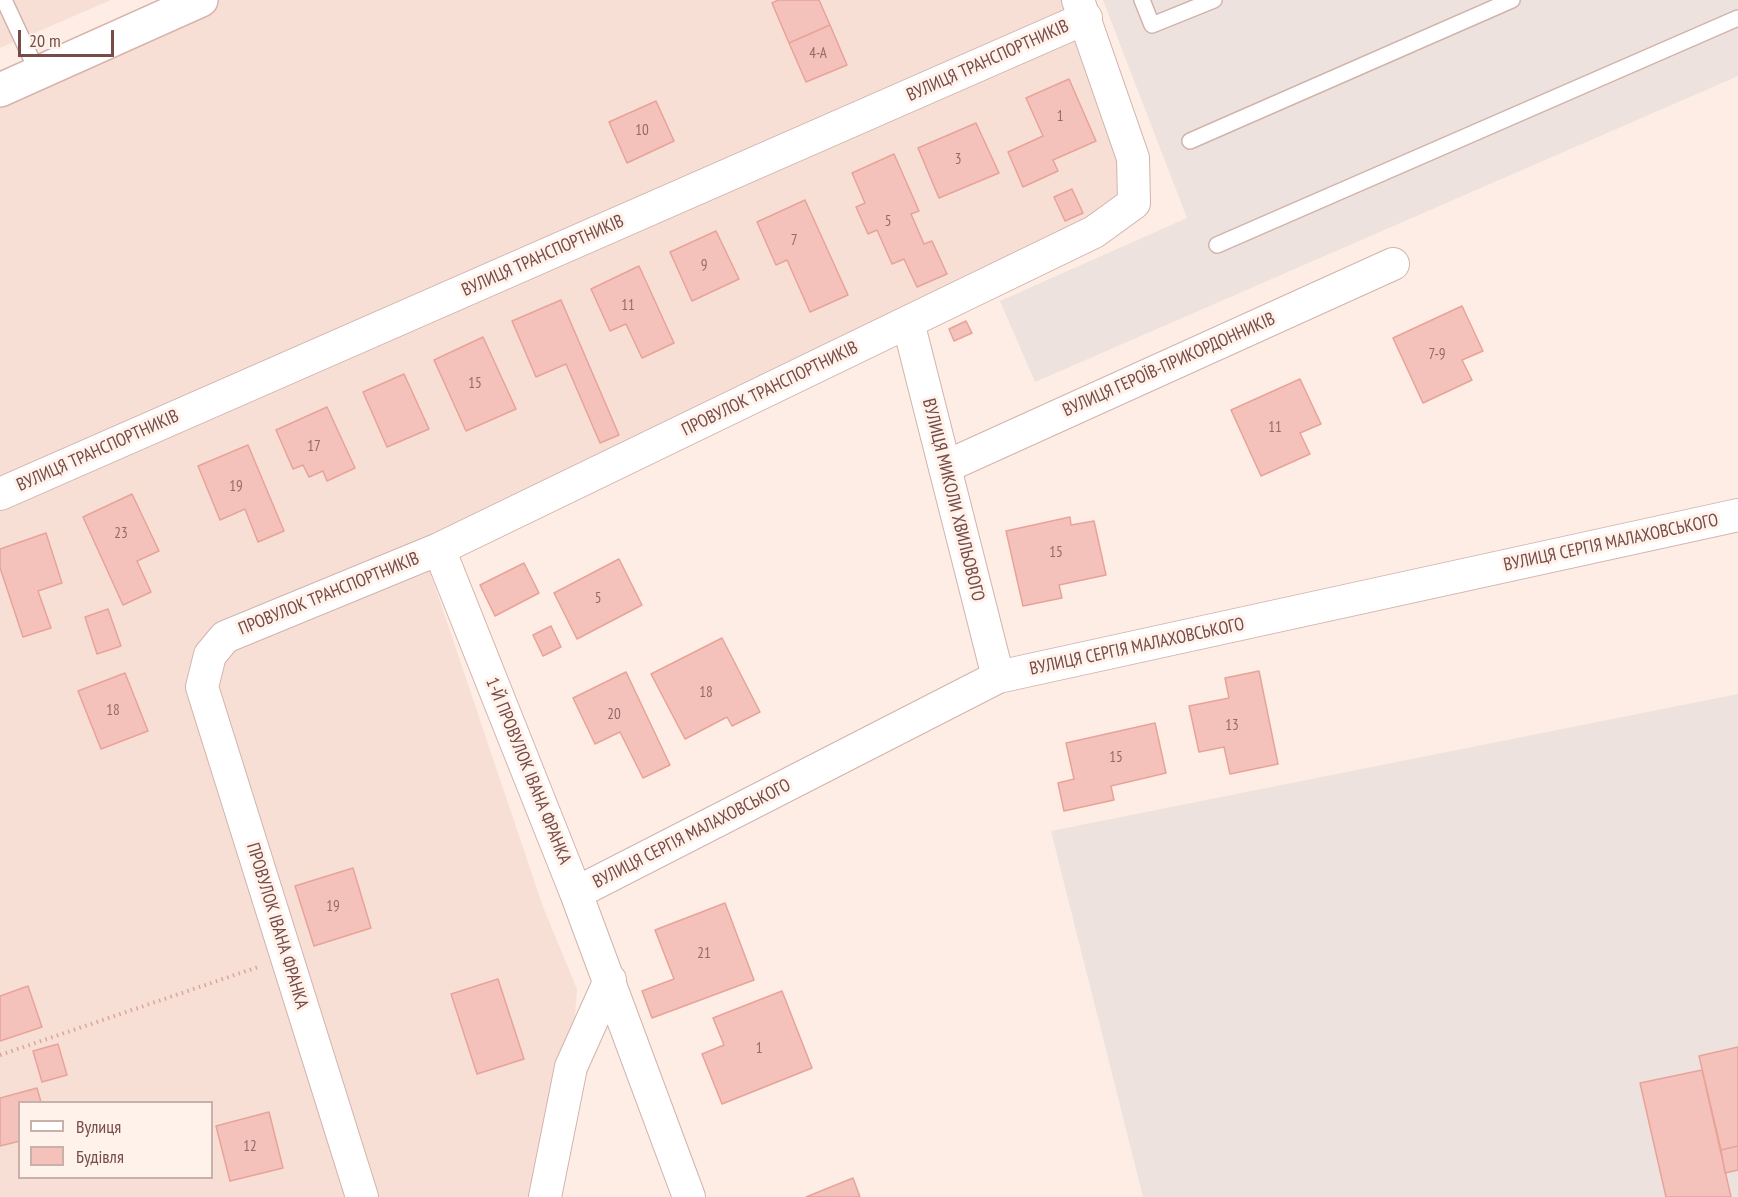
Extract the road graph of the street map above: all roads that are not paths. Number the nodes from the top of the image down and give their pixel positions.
1 (4, 0) edge
2 (201, 0) edge
3 (1142, 0) edge
4 (1214, 0) edge
5 (1512, 0) edge
6 (1082, 9) edge
7 (1738, 18) edge
8 (38, 73) junction
9 (0, 90) edge
10 (1190, 141) dead end
11 (1217, 245) dead end
12 (1393, 264) dead end
13 (908, 322) junction
14 (945, 467) junction
15 (0, 494) edge
16 (1738, 515) edge
17 (439, 549) junction
18 (210, 655) joint
19 (998, 677) junction
20 (576, 893) junction
21 (610, 980) junction
22 (362, 1197) edge
23 (545, 1197) edge
24 (689, 1197) edge

1 - 8 lane
2 - 8 main road
3 - 4 lane
5 - 10 lane
6 - 13 street, ПРОВУЛОК ТРАНСПОРТНИКІВ
6 - 15 street, ВУЛИЦЯ ТРАНСПОРТНИКІВ
7 - 11 lane
8 - 9 main road
12 - 14 street, ВУЛИЦЯ ГЕРОЇВ-ПРИКОРДОННИКІВ
13 - 14 street, ВУЛИЦЯ МИКОЛИ ХВИЛЬОВОГО
13 - 17 street, ПРОВУЛОК ТРАНСПОРТНИКІВ
14 - 19 street, ВУЛИЦЯ МИКОЛИ ХВИЛЬОВОГО
16 - 19 street, ВУЛИЦЯ СЕРГІЯ МАЛАХОВСЬКОГО
17 - 18 street, ПРОВУЛОК ТРАНСПОРТНИКІВ
17 - 20 street, 1-Й ПРОВУЛОК ІВАНА ФРАНКА
18 - 22 street, ПРОВУЛОК ІВАНА ФРАНКА
19 - 20 street, ВУЛИЦЯ СЕРГІЯ МАЛАХОВСЬКОГО
20 - 21 street, 1-Й ПРОВУЛОК ІВАНА ФРАНКА
21 - 23 street
21 - 24 street, 1-Й ПРОВУЛОК ІВАНА ФРАНКА

